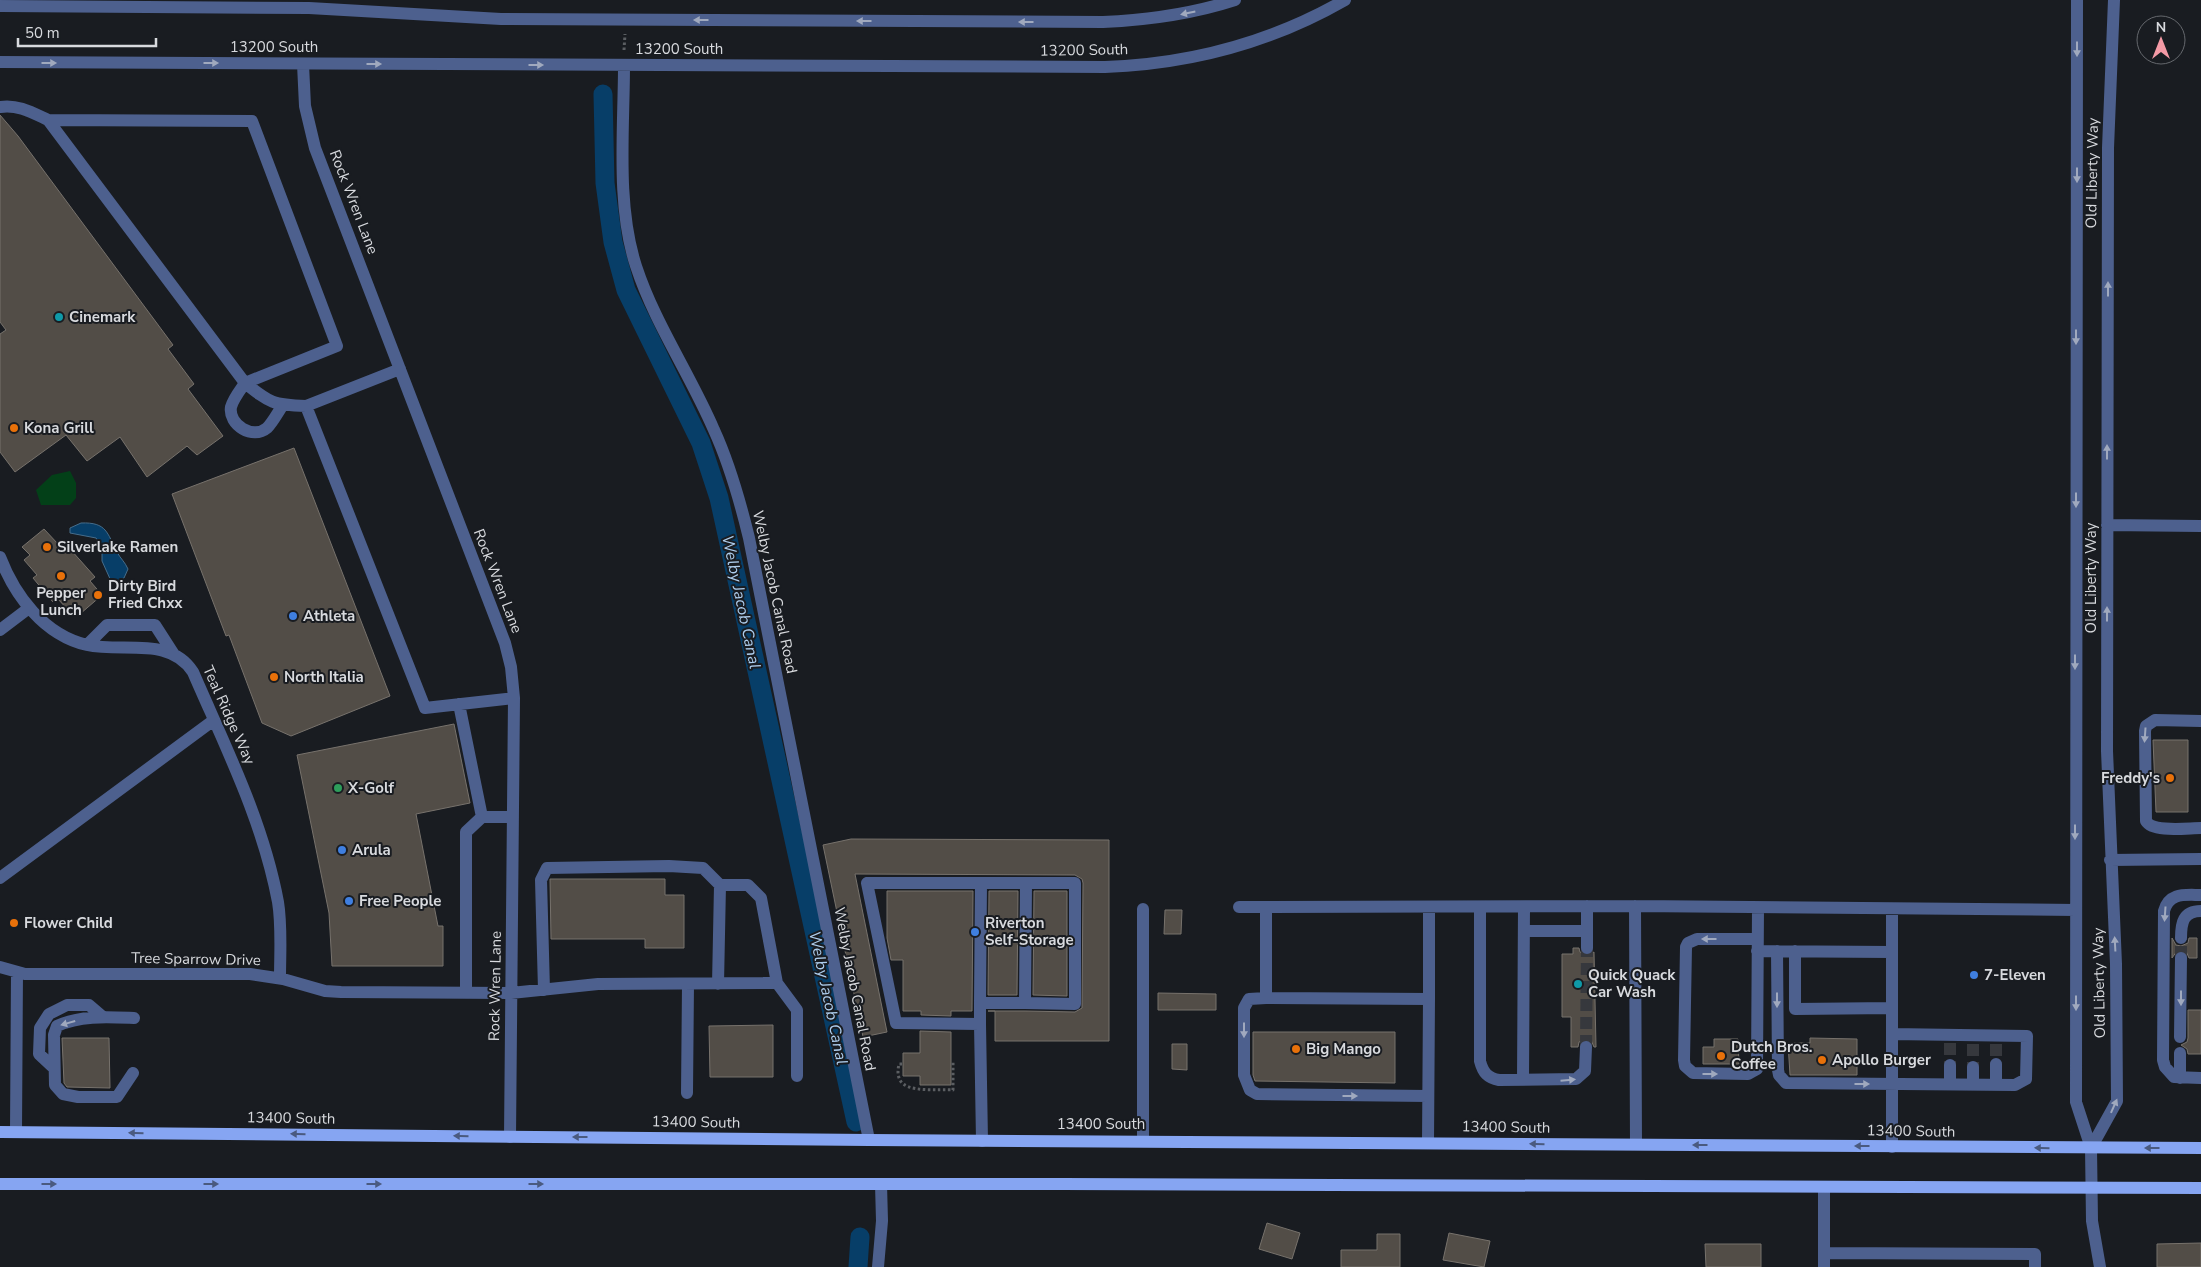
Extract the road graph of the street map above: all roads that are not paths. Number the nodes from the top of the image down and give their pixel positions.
1 (1235, 0) edge
2 (1345, 0) edge
3 (2078, 0) edge
4 (2114, 0) edge
5 (309, 4) edge
6 (0, 6) edge
7 (0, 62) edge
8 (304, 64) junction
9 (624, 65) junction
10 (0, 107) edge
11 (48, 120) junction
12 (400, 369) junction
13 (245, 383) junction
14 (283, 405) junction
15 (306, 406) junction
16 (2107, 525) junction
17 (2201, 526) edge
18 (0, 557) edge
19 (29, 608) junction
20 (0, 630) edge
21 (87, 645) junction
22 (174, 653) junction
23 (514, 698) junction
24 (459, 704) junction
25 (214, 720) junction
26 (2201, 721) edge
27 (513, 816) junction
28 (482, 817) junction
29 (2201, 828) edge
30 (2201, 859) edge
31 (2110, 860) junction
32 (0, 878) edge
33 (981, 882) junction
34 (1026, 882) junction
35 (720, 885) junction
36 (2201, 895) edge
37 (1587, 906) junction
38 (1635, 906) junction
39 (1239, 907) dead end
40 (1266, 907) junction
41 (1429, 907) junction
42 (1480, 907) junction
43 (1524, 907) junction
44 (1758, 908) junction
45 (1143, 909) dead end
46 (1892, 909) junction
47 (2076, 910) junction
48 (2201, 911) edge
49 (1524, 931) junction
50 (1587, 931) junction
51 (2181, 938) tunnel mouth
52 (1757, 945) junction
53 (1587, 948) tunnel mouth
54 (1777, 951) junction
55 (1795, 951) junction
56 (1892, 952) junction
57 (2181, 958) tunnel mouth
58 (0, 967) edge
59 (17, 972) junction
60 (280, 978) junction
61 (777, 983) junction
62 (688, 984) junction
63 (718, 984) junction
64 (544, 990) junction
65 (466, 993) junction
66 (511, 993) junction
67 (1266, 998) junction
68 (1429, 998) junction
69 (980, 1003) junction
70 (1026, 1003) junction
71 (1892, 1008) junction
72 (134, 1018) dead end
73 (980, 1024) junction
74 (1892, 1034) junction
75 (2180, 1037) dead end
76 (1586, 1047) tunnel mouth
77 (2180, 1053) dead end
78 (1996, 1064) tunnel mouth
79 (1950, 1065) tunnel mouth
80 (1973, 1067) tunnel mouth
81 (133, 1073) dead end
82 (797, 1076) dead end
83 (2180, 1078) junction
84 (2201, 1078) edge
85 (1523, 1080) junction
86 (1892, 1084) junction
87 (1950, 1084) junction
88 (1973, 1084) junction
89 (1996, 1085) junction
90 (687, 1093) dead end
91 (1428, 1096) junction
92 (0, 1132) edge
93 (16, 1132) junction
94 (510, 1136) junction
95 (869, 1140) junction
96 (982, 1140) junction
97 (1143, 1140) junction
98 (1428, 1143) junction
99 (1636, 1144) junction
100 (1892, 1147) junction
101 (2091, 1148) junction
102 (2201, 1148) edge
103 (0, 1184) edge
104 (881, 1184) junction
105 (1824, 1187) junction
106 (2091, 1188) junction
107 (2201, 1188) edge
108 (1824, 1253) junction
109 (878, 1267) edge
110 (1824, 1267) edge
111 (2035, 1267) edge
112 (2100, 1267) edge

1 -> 5 street, 13200 South
2 - 9 street, 13200 South
3 -> 47 street, Old Liberty Way
16 -> 4 street, Old Liberty Way
5 - 6 street, 13200 South
7 -> 8 street, 13200 South
8 -> 9 street, 13200 South
8 - 12 street, Rock Wren Lane
9 - 95 street, Welby Jacob Canal Road
10 - 11 street
11 - 13 street
11 - 13 street
12 - 15 street
12 - 23 street, Rock Wren Lane
13 - 14 street
13 - 14 street
14 - 15 street
15 - 24 street
16 - 17 street
31 -> 16 street, Old Liberty Way
18 - 19 street
19 - 20 street
19 - 21 street
21 - 22 street
21 - 22 street, Teal Ridge Way
22 - 25 street, Teal Ridge Way
23 - 24 street
23 - 27 street, Rock Wren Lane
24 - 28 street
25 - 32 street
25 - 60 street, Teal Ridge Way
26 -> 29 street
27 - 28 street
27 - 66 street, Rock Wren Lane
28 - 65 street
30 - 31 street
101 -> 31 street, Old Liberty Way
33 - 34 street
33 - 69 street
33 - 73 street
34 - 70 street
34 - 70 street
35 - 61 street
35 - 63 street
35 - 64 street
36 -> 83 street
37 - 38 street
37 - 43 street
37 - 50 street
38 - 44 street
38 - 99 street
39 - 40 street
40 - 41 street
40 - 67 street
41 - 42 street
41 - 68 street
42 - 43 street
42 - 85 street
43 - 49 street
44 - 46 street
44 - 52 street
45 - 97 street
46 - 47 street
46 - 56 street
47 -> 101 street, Old Liberty Way
48 - 51 street
49 - 50 street
49 - 85 street
50 - 53 street
52 -> 52 street
52 - 54 street
54 - 55 street
54 -> 86 street
55 - 56 street
55 - 71 street
56 - 71 street
57 -> 75 street
58 - 59 street, Tree Sparrow Drive
59 - 60 street, Tree Sparrow Drive
59 - 93 street
60 - 65 street, Tree Sparrow Drive
61 - 63 street, Tree Sparrow Drive
61 - 82 street
62 - 63 street, Tree Sparrow Drive
62 - 64 street, Tree Sparrow Drive
62 - 90 street
64 - 66 street, Tree Sparrow Drive
65 - 66 street, Tree Sparrow Drive
66 - 94 street, Rock Wren Lane
67 - 68 street
67 -> 91 street
68 - 91 street
69 - 70 street
69 - 73 street
71 - 74 street
72 -> 81 street
73 - 96 street
74 - 86 street
74 - 89 street
85 -> 76 street
77 - 83 street
78 - 89 street
79 - 87 street
80 - 88 street
83 - 84 street
86 - 87 street
86 - 100 street
87 - 88 street
88 - 89 street
91 - 98 street
92 - 93 main road, 13400 South
94 -> 93 main road, 13400 South
95 -> 94 main road, 13400 South
95 - 96 main road, 13400 South
96 - 97 main road, 13400 South
97 - 98 main road, 13400 South
99 -> 98 main road, 13400 South
100 -> 99 main road, 13400 South
101 -> 100 main road, 13400 South
102 -> 101 main road, 13400 South
101 - 106 street, Old Liberty Way
103 -> 104 main road
104 - 105 main road
104 - 109 street
105 - 106 main road
105 - 108 street
106 - 107 main road
106 - 112 street, Old Liberty Way
108 - 110 street
108 - 111 street

